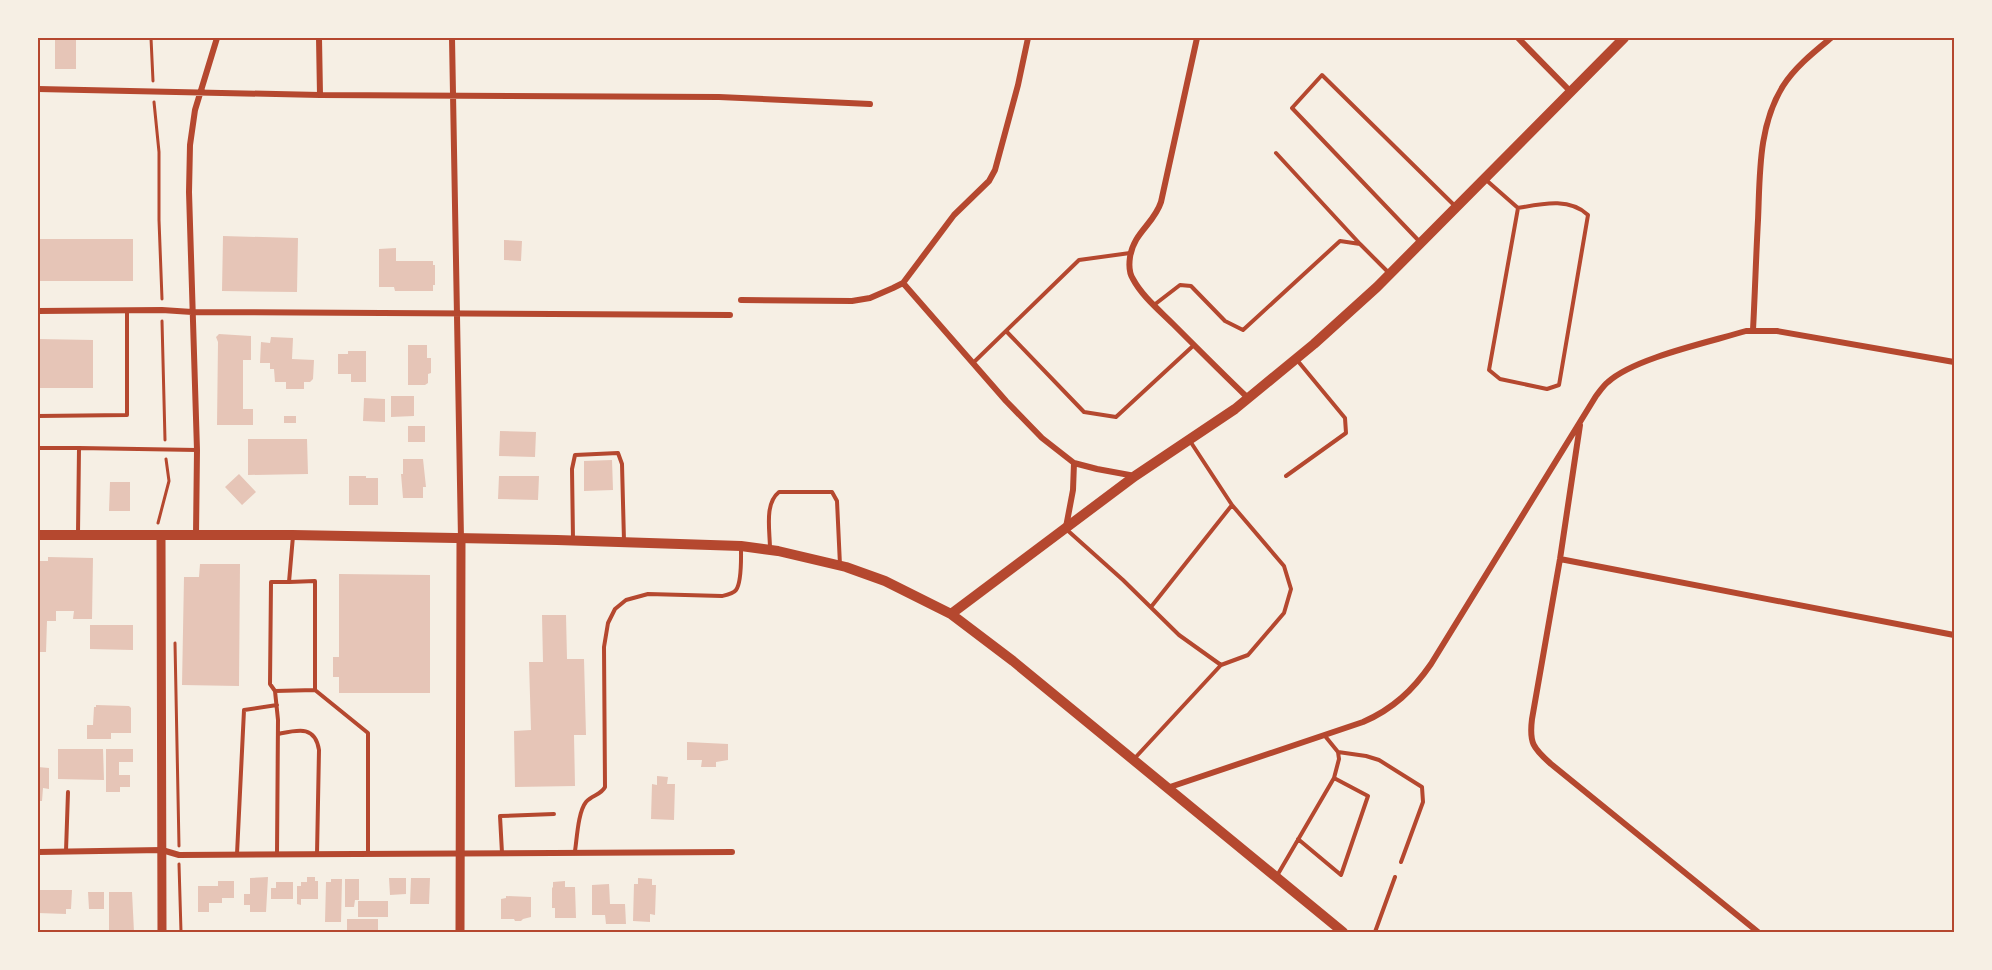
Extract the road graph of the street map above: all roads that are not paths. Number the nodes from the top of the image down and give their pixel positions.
1 (217, 38) edge
2 (319, 38) edge
3 (452, 38) edge
4 (1028, 38) edge
5 (1197, 38) edge
6 (1518, 38) edge
7 (1624, 38) edge
8 (1831, 38) edge
9 (38, 89) edge
10 (1570, 92) junction
11 (200, 93) junction
12 (320, 95) junction
13 (453, 96) junction
14 (870, 104) dead end
15 (1276, 153) dead end
16 (1485, 179) junction
17 (1456, 208) junction
18 (1518, 208) junction
19 (1421, 243) junction
20 (1360, 244) junction
21 (1131, 253) junction
22 (1390, 274) junction
23 (903, 282) junction
24 (741, 300) dead end
25 (1154, 305) junction
26 (127, 310) junction
27 (38, 311) edge
28 (192, 312) junction
29 (458, 312) junction
30 (730, 315) dead end
31 (1753, 330) junction
32 (1006, 331) junction
33 (1194, 345) junction
34 (1296, 359) junction
35 (1954, 362) edge
36 (973, 364) junction
37 (1248, 398) junction
38 (38, 416) edge
39 (1581, 422) junction
40 (1190, 440) junction
41 (38, 448) edge
42 (79, 448) junction
43 (197, 450) junction
44 (1074, 462) junction
45 (1135, 476) junction
46 (1286, 477) dead end
47 (1232, 505) junction
48 (1065, 529) junction
49 (38, 535) edge
50 (78, 535) junction
51 (293, 535) junction
52 (161, 536) junction
53 (196, 536) junction
54 (461, 539) junction
55 (573, 540) junction
56 (624, 542) junction
57 (741, 546) junction
58 (770, 549) junction
59 (1560, 559) junction
60 (840, 566) junction
61 (289, 582) junction
62 (1150, 607) junction
63 (951, 614) junction
64 (1954, 635) edge
65 (1221, 665) junction
66 (315, 690) junction
67 (275, 691) junction
68 (277, 705) junction
69 (278, 734) junction
70 (1325, 736) junction
71 (1338, 752) junction
72 (1133, 761) junction
73 (1334, 778) junction
74 (1166, 789) junction
75 (68, 792) dead end
76 (555, 814) dead end
77 (1298, 839) junction
78 (162, 850) junction
79 (66, 851) junction
80 (575, 851) junction
81 (38, 852) edge
82 (460, 852) junction
83 (732, 852) dead end
84 (502, 853) junction
85 (237, 854) junction
86 (277, 854) junction
87 (317, 854) junction
88 (368, 854) junction
89 (1401, 862) dead end
90 (1395, 877) dead end
91 (1276, 878) junction
92 (162, 933) edge
93 (459, 933) edge
94 (1343, 933) edge
95 (1375, 933) edge
96 (1758, 933) edge

1 - 11 street
2 - 12 street
3 - 13 street
4 - 23 street
5 - 21 street
6 - 10 street
7 - 10 main road
8 - 31 street
9 - 11 street
10 - 16 main road
11 - 12 street
11 - 28 street
12 - 13 street
13 - 14 street
13 - 29 street
15 - 20 lane
16 - 17 main road
16 - 18 lane
17 - 19 main road
17 - 19 lane
18 - 18 lane
19 - 22 main road
20 - 22 lane
20 - 25 lane
21 - 25 street
21 - 32 lane
22 - 34 main road
23 - 24 street
23 - 36 street
25 - 33 street
26 - 27 street
26 - 28 street
26 - 38 lane
28 - 29 street
28 - 43 street
29 - 30 street
29 - 54 street
31 - 35 street
31 - 39 street
32 - 33 lane
32 - 36 lane
33 - 37 street
34 - 37 main road
34 - 46 lane
36 - 44 street
37 - 40 main road
39 - 59 street
39 - 70 street
40 - 45 main road
40 - 47 lane
41 - 42 lane
42 - 43 lane
42 - 50 lane
43 - 53 street
44 - 45 street
44 - 48 street
45 - 48 main road
47 - 62 lane
47 - 65 lane
48 - 62 lane
48 - 63 main road
49 - 50 main road
50 - 52 main road
51 - 53 main road
51 - 54 main road
51 - 61 lane
52 - 53 main road
52 - 78 street
54 - 55 main road
54 - 82 street
55 - 56 main road
55 - 56 lane
56 - 57 main road
57 - 58 main road
57 - 80 lane
58 - 60 main road
58 - 60 lane
59 - 64 street
59 - 96 street
60 - 63 main road
61 - 66 lane
61 - 67 lane
62 - 65 lane
63 - 72 main road
65 - 72 lane
66 - 67 lane
66 - 88 lane
67 - 68 lane
68 - 69 lane
68 - 85 lane
69 - 86 lane
69 - 87 lane
70 - 71 lane
70 - 74 street
71 - 73 lane
71 - 89 lane
72 - 74 main road
73 - 77 lane
73 - 77 lane
74 - 91 main road
75 - 79 lane
76 - 84 lane
77 - 91 lane
78 - 79 street
78 - 85 street
78 - 92 street
79 - 81 street
80 - 83 street
80 - 84 street
82 - 84 street
82 - 88 street
82 - 93 street
85 - 86 street
86 - 87 street
87 - 88 street
90 - 95 lane
91 - 94 main road

